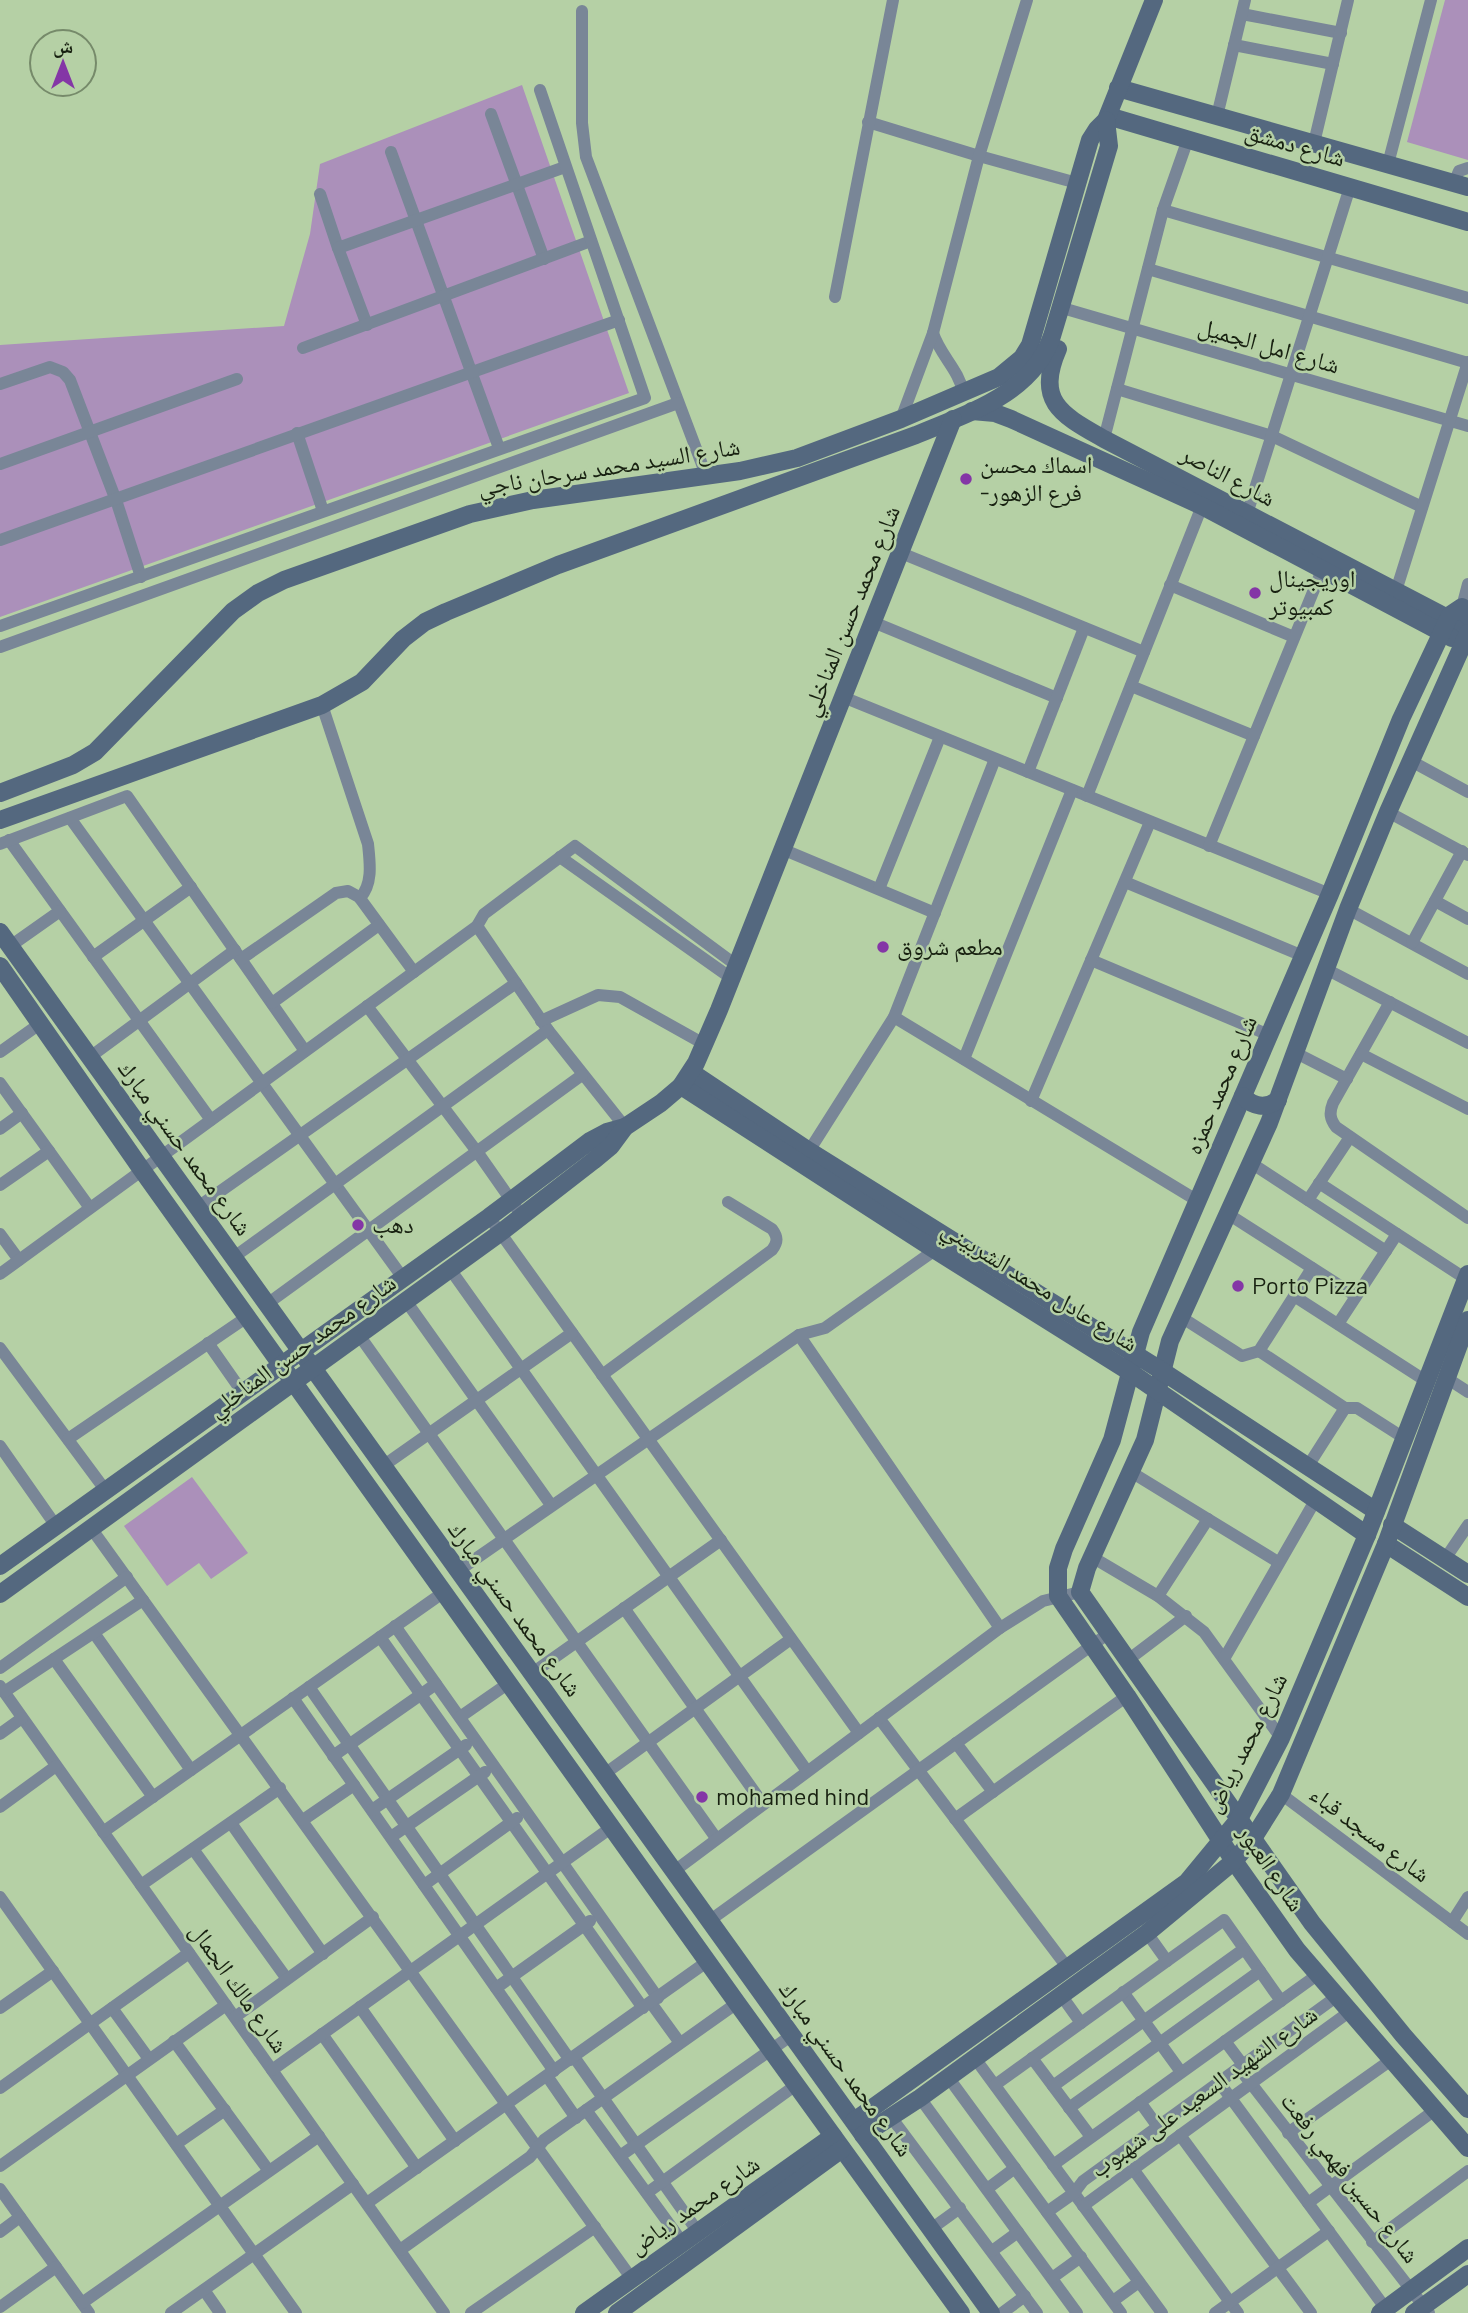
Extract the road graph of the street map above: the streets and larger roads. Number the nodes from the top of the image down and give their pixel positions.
1 (893, 0) edge
2 (1027, 0) edge
3 (1154, 0) edge
4 (1245, 0) edge
5 (1348, 0) edge
6 (1431, 0) edge
7 (582, 11) dead end
8 (1242, 14) junction
9 (1341, 33) junction
10 (1234, 45) junction
11 (1333, 64) junction
12 (1118, 88) junction
13 (540, 90) dead end
14 (491, 114) dead end
15 (1217, 116) junction
16 (1107, 118) junction
17 (868, 122) junction
18 (1134, 123) junction
19 (1188, 139) junction
20 (1314, 143) junction
21 (1109, 146) junction
22 (391, 152) dead end
23 (979, 156) junction
24 (1388, 164) junction
25 (565, 167) junction
26 (1468, 168) edge
27 (1077, 183) junction
28 (517, 184) junction
29 (1461, 185) edge
30 (1350, 187) junction
31 (320, 194) dead end
32 (1163, 210) junction
33 (1466, 216) edge
34 (417, 219) junction
35 (1064, 228) junction
36 (1082, 233) junction
37 (591, 241) junction
38 (338, 248) junction
39 (1328, 258) junction
40 (544, 259) junction
41 (1148, 269) junction
42 (445, 296) junction
43 (835, 297) dead end
44 (1468, 298) edge
45 (1058, 310) junction
46 (1309, 317) junction
47 (619, 320) junction
48 (367, 325) junction
49 (1132, 328) junction
50 (933, 334) junction
51 (303, 348) dead end
52 (1468, 362) edge
53 (472, 371) junction
54 (1291, 374) junction
55 (237, 379) dead end
56 (0, 384) edge
57 (1117, 389) junction
58 (963, 392) junction
59 (678, 403) junction
60 (972, 411) junction
61 (901, 419) junction
62 (953, 419) junction
63 (1450, 420) junction
64 (1468, 426) edge
65 (89, 432) junction
66 (297, 433) junction
67 (1272, 436) junction
68 (1104, 439) junction
69 (499, 448) junction
70 (0, 464) edge
71 (752, 469) junction
72 (706, 475) junction
73 (761, 490) junction
74 (115, 498) junction
75 (1202, 506) junction
76 (1422, 507) junction
77 (323, 511) junction
78 (1247, 514) junction
79 (0, 540) edge
80 (901, 553) junction
81 (1322, 570) junction
82 (141, 577) junction
83 (1468, 584) edge
84 (1170, 585) junction
85 (1395, 591) junction
86 (69, 602) junction
87 (75, 619) junction
88 (1455, 619) edge
89 (873, 622) junction
90 (0, 626) edge
91 (1084, 628) junction
92 (1294, 637) junction
93 (1467, 638) edge
94 (0, 647) edge
95 (1144, 652) junction
96 (1130, 686) junction
97 (843, 697) junction
98 (1057, 698) junction
99 (323, 705) junction
100 (1401, 719) junction
101 (1424, 730) junction
102 (1254, 736) junction
103 (940, 737) junction
104 (995, 759) junction
105 (1410, 761) junction
106 (1028, 772) junction
107 (1467, 788) edge
108 (1072, 790) junction
109 (0, 793) edge
110 (1087, 796) junction
111 (1388, 812) junction
112 (70, 818) junction
113 (0, 820) edge
114 (1150, 822) junction
115 (5, 842) edge
116 (1209, 846) junction
117 (782, 849) junction
118 (1465, 853) edge
119 (560, 857) junction
120 (1125, 882) junction
121 (191, 887) junction
122 (878, 889) junction
123 (1330, 894) junction
124 (360, 898) junction
125 (1435, 901) junction
126 (654, 904) junction
127 (1348, 909) junction
128 (60, 911) junction
129 (935, 913) junction
130 (645, 916) junction
131 (1468, 919) edge
132 (144, 920) junction
133 (379, 925) junction
134 (477, 926) junction
135 (5, 940) edge
136 (1412, 943) junction
137 (238, 955) junction
138 (1303, 956) junction
139 (93, 957) junction
140 (1091, 960) junction
141 (0, 967) edge
142 (1326, 969) junction
143 (733, 971) junction
144 (414, 972) junction
145 (1468, 974) edge
146 (190, 984) junction
147 (516, 984) junction
148 (1390, 1002) junction
149 (272, 1003) junction
150 (367, 1006) junction
151 (894, 1017) junction
152 (139, 1021) junction
153 (41, 1023) junction
154 (545, 1025) junction
155 (1269, 1035) junction
156 (1468, 1043) edge
157 (704, 1044) junction
158 (305, 1051) junction
159 (0, 1052) edge
160 (1296, 1053) junction
161 (1361, 1054) junction
162 (90, 1057) junction
163 (964, 1059) junction
164 (407, 1060) junction
165 (582, 1075) junction
166 (686, 1079) junction
167 (1347, 1079) junction
168 (0, 1083) edge
169 (262, 1083) junction
170 (1243, 1096) junction
171 (1278, 1100) junction
172 (1031, 1101) junction
173 (442, 1106) junction
174 (1468, 1110) edge
175 (22, 1113) junction
176 (211, 1120) junction
177 (625, 1127) junction
178 (0, 1129) edge
179 (300, 1135) junction
180 (1350, 1137) junction
181 (49, 1151) junction
182 (809, 1151) junction
183 (478, 1153) junction
184 (161, 1156) junction
185 (1251, 1163) junction
186 (142, 1170) junction
187 (1319, 1183) junction
188 (335, 1184) junction
189 (0, 1185) edge
190 (854, 1189) junction
191 (511, 1200) junction
192 (1308, 1200) junction
193 (1198, 1201) junction
194 (728, 1202) dead end
195 (198, 1207) junction
196 (90, 1208) junction
197 (1228, 1214) junction
198 (523, 1216) junction
199 (489, 1217) junction
200 (1468, 1218) edge
201 (369, 1231) junction
202 (500, 1233) junction
203 (0, 1234) edge
204 (1397, 1234) junction
205 (935, 1250) junction
206 (1386, 1251) junction
207 (234, 1257) junction
208 (19, 1260) junction
209 (1312, 1268) junction
210 (450, 1269) junction
211 (0, 1274) edge
212 (1467, 1276) edge
213 (403, 1278) junction
214 (1294, 1296) junction
215 (1356, 1296) junction
216 (406, 1301) junction
217 (267, 1304) junction
218 (247, 1317) junction
219 (1181, 1317) junction
220 (1468, 1320) edge
221 (1338, 1324) junction
222 (572, 1333) junction
223 (1453, 1334) junction
224 (359, 1335) junction
225 (799, 1335) junction
226 (208, 1343) junction
227 (0, 1348) edge
228 (301, 1351) junction
229 (1259, 1352) junction
230 (1135, 1353) junction
231 (282, 1365) junction
232 (1443, 1367) junction
233 (313, 1368) junction
234 (521, 1368) junction
235 (1130, 1371) junction
236 (1162, 1371) junction
237 (602, 1375) junction
238 (1426, 1381) junction
239 (294, 1382) junction
240 (1158, 1391) junction
241 (1468, 1392) edge
242 (243, 1393) junction
243 (476, 1400) junction
244 (1345, 1408) junction
245 (429, 1433) junction
246 (647, 1438) junction
247 (1404, 1438) junction
248 (68, 1439) junction
249 (0, 1446) edge
250 (383, 1466) junction
251 (1308, 1466) junction
252 (1131, 1472) junction
253 (596, 1474) junction
254 (106, 1491) junction
255 (1315, 1499) junction
256 (551, 1506) junction
257 (1376, 1511) junction
258 (1208, 1519) junction
259 (1392, 1524) junction
260 (1468, 1525) edge
261 (56, 1526) junction
262 (92, 1528) junction
263 (1367, 1535) junction
264 (504, 1539) junction
265 (720, 1540) junction
266 (1386, 1544) junction
267 (1092, 1558) junction
268 (1445, 1559) junction
269 (1278, 1562) junction
270 (0, 1566) edge
271 (458, 1571) junction
272 (1468, 1574) edge
273 (127, 1577) junction
274 (669, 1577) junction
275 (444, 1592) junction
276 (1080, 1592) junction
277 (0, 1594) edge
278 (1058, 1596) junction
279 (1158, 1596) junction
280 (1468, 1597) edge
281 (143, 1600) junction
282 (624, 1608) junction
283 (1186, 1616) junction
284 (395, 1626) junction
285 (1000, 1628) junction
286 (94, 1633) junction
287 (1109, 1633) junction
288 (380, 1637) junction
289 (791, 1639) junction
290 (577, 1642) junction
291 (1092, 1645) junction
292 (512, 1646) junction
293 (54, 1659) junction
294 (1224, 1659) junction
295 (492, 1660) junction
296 (1128, 1660) junction
297 (0, 1668) edge
298 (531, 1674) junction
299 (739, 1676) junction
300 (509, 1683) junction
301 (436, 1684) junction
302 (309, 1687) junction
303 (2, 1689) edge
304 (420, 1695) junction
305 (1128, 1696) junction
306 (293, 1698) junction
307 (695, 1708) junction
308 (460, 1717) junction
309 (22, 1718) junction
310 (879, 1718) junction
311 (859, 1733) junction
312 (0, 1734) edge
313 (241, 1734) junction
314 (475, 1738) junction
315 (1281, 1738) junction
316 (648, 1742) junction
317 (956, 1743) junction
318 (349, 1744) junction
319 (459, 1749) junction
320 (333, 1756) junction
321 (494, 1765) junction
322 (56, 1766) junction
323 (191, 1770) junction
324 (918, 1770) junction
325 (807, 1771) junction
326 (603, 1775) junction
327 (478, 1776) junction
328 (354, 1785) junction
329 (280, 1788) junction
330 (993, 1792) junction
331 (1281, 1794) junction
332 (153, 1797) junction
333 (387, 1799) junction
334 (763, 1804) junction
335 (0, 1807) edge
336 (372, 1810) junction
337 (526, 1811) junction
338 (955, 1819) junction
339 (1239, 1819) junction
340 (303, 1820) junction
341 (511, 1822) junction
342 (230, 1823) junction
343 (407, 1826) junction
344 (611, 1827) junction
345 (103, 1832) junction
346 (391, 1837) junction
347 (716, 1838) junction
348 (1223, 1840) junction
349 (1252, 1840) junction
350 (193, 1849) junction
351 (1234, 1861) junction
352 (562, 1862) junction
353 (673, 1871) junction
354 (440, 1873) junction
355 (547, 1873) junction
356 (141, 1885) junction
357 (424, 1885) junction
358 (0, 1897) edge
359 (1468, 1897) edge
360 (599, 1914) junction
361 (373, 1917) junction
362 (709, 1921) junction
363 (1452, 1922) junction
364 (1312, 1923) junction
365 (475, 1924) junction
366 (584, 1925) junction
367 (1147, 1933) junction
368 (1468, 1934) edge
369 (460, 1936) junction
370 (1244, 1949) junction
371 (1297, 1950) junction
372 (189, 1953) junction
373 (323, 1954) junction
374 (708, 1961) junction
375 (1167, 1961) junction
376 (1068, 1967) junction
377 (53, 1971) junction
378 (411, 1971) junction
379 (1260, 1971) junction
380 (1317, 1975) junction
381 (512, 1977) junction
382 (287, 1979) junction
383 (496, 1988) junction
384 (1123, 1992) junction
385 (1061, 1995) junction
386 (1336, 1997) junction
387 (1281, 2001) junction
388 (651, 2003) junction
389 (737, 2003) junction
390 (226, 2005) junction
391 (360, 2007) junction
392 (0, 2008) edge
393 (112, 2008) junction
394 (1349, 2012) junction
395 (235, 2017) junction
396 (1144, 2021) junction
397 (1081, 2023) junction
398 (90, 2024) junction
399 (322, 2034) junction
400 (792, 2035) junction
401 (1225, 2040) junction
402 (174, 2041) junction
403 (680, 2043) junction
404 (1160, 2043) junction
405 (771, 2049) junction
406 (974, 2057) junction
407 (572, 2058) junction
408 (149, 2059) junction
409 (1032, 2059) junction
410 (1391, 2060) junction
411 (1241, 2067) junction
412 (272, 2070) junction
413 (1181, 2072) junction
414 (550, 2074) junction
415 (127, 2075) junction
416 (948, 2077) junction
417 (1219, 2082) junction
418 (1251, 2084) junction
419 (796, 2085) junction
420 (995, 2085) junction
421 (1053, 2087) junction
422 (0, 2088) edge
423 (603, 2098) junction
424 (919, 2098) junction
425 (1231, 2098) junction
426 (1465, 2098) edge
427 (1140, 2102) junction
428 (507, 2104) junction
429 (1069, 2108) junction
430 (887, 2109) junction
431 (225, 2110) junction
432 (1435, 2110) junction
433 (581, 2114) junction
434 (1158, 2127) junction
435 (858, 2128) junction
436 (1288, 2133) junction
437 (1180, 2135) junction
438 (318, 2136) junction
439 (1091, 2137) junction
440 (455, 2141) junction
441 (838, 2143) junction
442 (176, 2144) junction
443 (636, 2145) junction
444 (538, 2148) junction
445 (1468, 2148) edge
446 (620, 2156) junction
447 (1053, 2165) junction
448 (0, 2166) edge
449 (417, 2168) junction
450 (1015, 2168) junction
451 (1133, 2169) junction
452 (269, 2171) junction
453 (1468, 2171) edge
454 (662, 2182) junction
455 (353, 2184) junction
456 (1332, 2187) junction
457 (0, 2189) edge
458 (986, 2189) junction
459 (646, 2193) junction
460 (1074, 2193) junction
461 (366, 2203) junction
462 (1308, 2203) junction
463 (220, 2206) junction
464 (1083, 2206) junction
465 (960, 2208) junction
466 (1047, 2212) junction
467 (20, 2217) junction
468 (595, 2227) junction
469 (931, 2229) junction
470 (0, 2231) edge
471 (1329, 2231) junction
472 (1018, 2232) junction
473 (690, 2238) junction
474 (1372, 2242) junction
475 (1468, 2248) edge
476 (400, 2250) junction
477 (992, 2251) junction
478 (254, 2254) junction
479 (1081, 2257) junction
480 (56, 2267) junction
481 (1278, 2268) junction
482 (1468, 2274) edge
483 (1052, 2278) junction
484 (632, 2279) junction
485 (1139, 2282) junction
486 (204, 2290) junction
487 (1411, 2290) junction
488 (1025, 2296) junction
489 (1113, 2301) junction
490 (0, 2307) edge
491 (85, 2308) edge
492 (1234, 2308) edge
493 (1422, 2311) edge
494 (1385, 2312) edge
495 (171, 2313) edge
496 (220, 2313) edge
497 (296, 2313) edge
498 (444, 2313) edge
499 (471, 2313) edge
500 (584, 2313) edge
501 (617, 2313) edge
502 (961, 2313) edge
503 (990, 2313) edge
504 (1002, 2313) edge
505 (1037, 2313) edge
506 (1077, 2313) edge
507 (1121, 2313) edge
508 (1162, 2313) edge
509 (1215, 2313) edge
510 (1311, 2313) edge

1 - 17 street
2 - 23 street
3 - 12 street
4 - 8 street
5 - 9 street
6 - 24 street
7 - 59 street
8 - 9 street
8 - 10 street
9 - 11 street
10 - 11 street
10 - 15 street
11 - 20 street
12 - 15 street, شارع دمشق
12 - 16 street
13 - 25 street
14 - 28 street
15 - 20 street, شارع دمشق
16 - 18 street, شارع دمشق
16 - 21 street
16 - 27 street
17 - 23 street
17 - 43 street
18 - 19 street, شارع دمشق
18 - 21 street
19 - 30 street, شارع دمشق
19 - 32 street
20 - 24 street, شارع دمشق
21 - 36 street
22 - 34 street
23 - 27 street
23 - 50 street
24 - 29 street, شارع دمشق
25 - 28 street
25 - 37 street
26 - 29 street
27 - 35 street
28 - 34 street
28 - 40 street
30 - 33 street, شارع دمشق
30 - 39 street
31 - 38 street
32 - 39 street
32 - 41 street
34 - 38 street
34 - 42 street
35 - 36 street
35 - 58 street
36 - 45 street
37 - 40 street
37 - 47 street
38 - 48 street
39 - 44 street
39 - 46 street
40 - 42 street
41 - 46 street
41 - 49 street
42 - 48 street
42 - 53 street
45 - 49 street, شارع امل الجميل
45 - 60 street
45 - 68 street, شارع الناصر
46 - 52 street
46 - 54 street
47 - 53 street
47 - 69 street
48 - 51 street
49 - 54 street, شارع امل الجميل
49 - 57 street
50 - 58 street
50 - 61 street
52 - 63 street
53 - 66 street
53 - 69 street
54 - 63 street, شارع امل الجميل
54 - 67 street
55 - 65 street
56 - 65 street
57 - 67 street
57 - 68 street
58 - 61 street, شارع السيد محمد سرحان ناجي
59 - 72 street
59 - 87 street
60 - 62 street
60 - 75 street, شارع الناصر
61 - 71 street, شارع السيد محمد سرحان ناجي
62 - 73 street, شارع السيد محمد سرحان ناجي
62 - 80 street, شارع محمد حسن المناخلي
63 - 64 street, شارع امل الجميل
63 - 76 street
65 - 70 street
65 - 74 street
66 - 74 street
66 - 77 street
67 - 76 street
67 - 78 street
68 - 78 street, شارع الناصر
69 - 77 street
71 - 72 street, شارع السيد محمد سرحان ناجي
71 - 73 street
72 - 109 street, شارع السيد محمد سرحان ناجي
73 - 99 street, شارع السيد محمد سرحان ناجي
74 - 79 street
74 - 82 street
75 - 81 street, شارع الناصر
75 - 84 street
76 - 85 street
77 - 82 street
78 - 85 street, شارع الناصر
80 - 89 street, شارع محمد حسن المناخلي
80 - 91 street
81 - 88 street, شارع الناصر
81 - 92 street
82 - 86 street
83 - 88 street, شارع محمد حمزه
84 - 92 street
84 - 95 street
85 - 88 street, شارع الناصر
86 - 87 street
86 - 90 street
87 - 94 street
88 - 93 street, شارع الناصر
88 - 100 street, شارع محمد حمزه
89 - 97 street, شارع محمد حسن المناخلي
89 - 98 street
91 - 95 street
91 - 98 street
92 - 102 street
93 - 101 street
95 - 96 street
96 - 102 street
96 - 110 street
97 - 103 street
97 - 117 street, شارع محمد حسن المناخلي
98 - 106 street
99 - 113 street, شارع السيد محمد سرحان ناجي
99 - 124 street
100 - 101 street
100 - 123 street, شارع محمد حمزه
101 - 105 street
102 - 116 street
103 - 104 street
103 - 122 street
104 - 106 street
104 - 129 street
105 - 107 street
105 - 111 street
106 - 108 street
108 - 110 street
108 - 163 street
110 - 114 street
111 - 118 street
111 - 127 street
112 - 115 street
112 - 121 street
112 - 132 street
114 - 116 street
114 - 120 street
115 - 128 street
116 - 123 street
117 - 122 street
117 - 143 street, شارع محمد حسن المناخلي
118 - 125 street
119 - 126 street
119 - 130 street
119 - 134 street
120 - 138 street
120 - 140 street
121 - 132 street
121 - 137 street
122 - 129 street
123 - 138 street, شارع محمد حمزه
124 - 133 street
124 - 137 street
125 - 131 street
125 - 136 street
126 - 130 street
126 - 143 street
127 - 136 street
127 - 142 street
128 - 135 street
128 - 139 street
129 - 151 street
130 - 143 street
132 - 139 street
132 - 146 street
133 - 144 street
133 - 149 street
134 - 144 street
134 - 147 street
135 - 162 street, شارع محمد حسني مبارك
136 - 145 street
137 - 146 street
137 - 149 street
138 - 155 street, شارع محمد حمزه
139 - 152 street
140 - 155 street
140 - 172 street
141 - 153 street, شارع محمد حسني مبارك
142 - 148 street
142 - 160 street
143 - 157 street, شارع محمد حسن المناخلي
144 - 150 street
146 - 152 street
146 - 169 street
147 - 154 street
147 - 164 street
148 - 156 street
148 - 161 street
149 - 158 street
150 - 158 street
150 - 164 street
151 - 163 street
151 - 182 street
152 - 162 street
152 - 176 street
153 - 159 street
153 - 186 street, شارع محمد حسني مبارك
154 - 157 street
154 - 165 street
154 - 173 street
155 - 170 street, شارع محمد حمزه
157 - 166 street, شارع محمد حسن المناخلي
158 - 169 street
160 - 167 street
160 - 171 street
161 - 167 street
161 - 174 street
162 - 184 street, شارع محمد حسني مبارك
163 - 172 street
164 - 173 street
164 - 179 street
165 - 177 street
165 - 183 street
166 - 177 street, شارع محمد حسن المناخلي
166 - 182 street, شارع عادل محمد الشربيني
166 - 190 street, شارع عادل محمد الشربيني
167 - 180 street
168 - 175 street
169 - 176 street
169 - 179 street
170 - 171 street
170 - 193 street, شارع محمد حمزه
171 - 185 street
172 - 193 street
173 - 183 street
173 - 188 street
175 - 178 street
175 - 181 street
176 - 184 street
177 - 191 street, شارع محمد حسن المناخلي
177 - 198 street, شارع محمد حسن المناخلي
179 - 188 street
179 - 195 street
180 - 187 street
180 - 200 street
181 - 189 street
181 - 196 street
182 - 190 street, شارع عادل محمد الشربيني
183 - 191 street
183 - 201 street
184 - 186 street
184 - 195 street, شارع محمد حسني مبارك
185 - 192 street
185 - 197 street
186 - 196 street
186 - 218 street, شارع محمد حسني مبارك
187 - 192 street
187 - 204 street
188 - 201 street
188 - 207 street
190 - 205 street, شارع عادل محمد الشربيني
190 - 230 street, شارع عادل محمد الشربيني
191 - 198 street
191 - 199 street, شارع محمد حسن المناخلي
192 - 206 street
193 - 230 street, شارع محمد حمزه
194 - 237 street
195 - 207 street, شارع محمد حسني مبارك
196 - 208 street
197 - 209 street
197 - 219 street
198 - 202 street, شارع محمد حسن المناخلي
199 - 202 street
199 - 213 street, شارع محمد حسن المناخلي
201 - 213 street
201 - 217 street
202 - 210 street, شارع محمد حسن المناخلي
202 - 222 street
203 - 208 street
204 - 206 street
204 - 212 street
205 - 225 street
205 - 235 street, شارع عادل محمد الشربيني
206 - 215 street
207 - 217 street, شارع محمد حسني مبارك
208 - 211 street
209 - 214 street
209 - 215 street
210 - 216 street, شارع محمد حسن المناخلي
210 - 234 street
212 - 223 street, شارع محمد رياض
213 - 228 street, شارع محمد حسن المناخلي
214 - 221 street
214 - 229 street
215 - 221 street
216 - 224 street, شارع محمد حسن المناخلي
216 - 243 street
217 - 228 street, شارع محمد حسني مبارك
218 - 226 street
218 - 231 street, شارع محمد حسني مبارك
219 - 229 street
219 - 236 street
220 - 223 street, شارع محمد رياض
221 - 238 street
222 - 234 street
222 - 237 street
223 - 232 street, شارع محمد رياض
224 - 233 street, شارع محمد حسن المناخلي
224 - 245 street
225 - 246 street
225 - 285 street
226 - 242 street
226 - 248 street
227 - 248 street
228 - 231 street, شارع محمد حسن المناخلي
228 - 233 street, شارع محمد حسني مبارك
229 - 244 street
230 - 235 street, شارع محمد حمزه
230 - 236 street, شارع عادل محمد الشربيني
231 - 239 street, شارع محمد حسني مبارك
231 - 242 street, شارع محمد حسن المناخلي
232 - 238 street, شارع محمد رياض
232 - 241 street
232 - 259 street, شارع محمد رياض
233 - 239 street, شارع محمد حسن المناخلي
233 - 250 street, شارع محمد حسني مبارك
234 - 243 street
234 - 253 street
235 - 240 street, شارع عادل محمد الشربيني
235 - 278 street, شارع محمد حمزه
236 - 240 street
236 - 251 street, شارع عادل محمد الشربيني
237 - 246 street
238 - 247 street, شارع محمد رياض
239 - 262 street, شارع محمد حسن المناخلي
239 - 275 street, شارع محمد حسني مبارك
240 - 252 street
240 - 255 street, شارع عادل محمد الشربيني
242 - 254 street, شارع محمد حسن المناخلي
243 - 245 street
243 - 256 street
244 - 247 street
244 - 251 street
245 - 250 street
245 - 264 street
246 - 253 street
246 - 265 street
247 - 257 street, شارع محمد رياض
248 - 254 street
249 - 261 street
250 - 271 street, شارع محمد حسني مبارك
251 - 257 street, شارع عادل محمد الشربيني
252 - 258 street
252 - 267 street
253 - 256 street
253 - 274 street
254 - 261 street, شارع محمد حسن المناخلي
255 - 263 street, شارع عادل محمد الشربيني
255 - 269 street
256 - 264 street
257 - 263 street, شارع محمد رياض
258 - 269 street
258 - 279 street
259 - 266 street, شارع محمد رياض
259 - 268 street
260 - 268 street
261 - 270 street, شارع محمد حسن المناخلي
262 - 273 street
262 - 277 street, شارع محمد حسن المناخلي
263 - 315 street, شارع محمد رياض
264 - 271 street
264 - 290 street
265 - 274 street
265 - 289 street
266 - 280 street
266 - 331 street, شارع محمد رياض
267 - 276 street
267 - 279 street
268 - 272 street
269 - 294 street
271 - 292 street, شارع محمد حسني مبارك
273 - 281 street
273 - 297 street
274 - 282 street
274 - 299 street
275 - 284 street
275 - 295 street, شارع محمد حسني مبارك
276 - 278 street
276 - 287 street, شارع العبور
278 - 285 street
278 - 291 street, شارع العبور
279 - 283 street
281 - 286 street
281 - 313 street
282 - 290 street
282 - 307 street
283 - 294 street
283 - 296 street
284 - 288 street
284 - 301 street
285 - 310 street
286 - 293 street
286 - 323 street
287 - 291 street
287 - 296 street, شارع العبور
288 - 302 street
288 - 304 street
289 - 299 street
289 - 311 street
290 - 298 street
290 - 316 street
291 - 305 street, شارع العبور
291 - 317 street
292 - 295 street
292 - 298 street, شارع محمد حسني مبارك
293 - 303 street
293 - 332 street
294 - 315 street
295 - 300 street, شارع محمد حسني مبارك
296 - 339 street, شارع العبور
298 - 326 street, شارع محمد حسني مبارك
299 - 307 street
299 - 325 street
300 - 308 street
300 - 344 street, شارع محمد حسني مبارك
301 - 304 street
301 - 308 street
302 - 306 street
302 - 318 street
303 - 309 street, شارع مالك الجمال
304 - 318 street
304 - 319 street
305 - 330 street
305 - 348 street, شارع العبور
306 - 313 street
306 - 320 street
307 - 316 street
307 - 334 street
308 - 314 street
309 - 312 street
309 - 322 street, شارع مالك الجمال
310 - 311 street
310 - 324 street
311 - 325 street
313 - 323 street
313 - 329 street
314 - 319 street
314 - 321 street
315 - 339 street, شارع محمد رياض
316 - 326 street
316 - 347 street
317 - 324 street
317 - 330 street
318 - 320 street
318 - 333 street
319 - 327 street
319 - 333 street
320 - 328 street
321 - 327 street
321 - 337 street
322 - 335 street
322 - 345 street, شارع مالك الجمال
323 - 332 street
324 - 338 street
324 - 362 street
325 - 334 street
326 - 353 street, شارع محمد حسني مبارك
327 - 341 street
327 - 343 street
328 - 336 street
328 - 340 street
329 - 340 street
329 - 342 street
330 - 338 street
331 - 349 street, شارع محمد رياض
331 - 363 street, شارع مسجد قباء
332 - 345 street
333 - 336 street
333 - 343 street
334 - 347 street
336 - 346 street
337 - 341 street
337 - 352 street
338 - 376 street
339 - 348 street, شارع محمد رياض
339 - 349 street, شارع العبور
340 - 361 street
341 - 354 street
341 - 355 street
342 - 350 street
342 - 373 street
343 - 346 street
343 - 354 street
344 - 352 street
344 - 374 street, شارع محمد حسني مبارك
345 - 356 street, شارع مالك الجمال
346 - 357 street
347 - 353 street
348 - 351 street, شارع العبور
348 - 376 street, شارع محمد رياض
349 - 351 street, شارع محمد رياض
349 - 364 street, شارع العبور
350 - 356 street
350 - 382 street
351 - 367 street, شارع محمد رياض
351 - 371 street, شارع العبور
352 - 355 street
352 - 360 street
353 - 362 street, شارع محمد حسني مبارك
354 - 357 street
354 - 365 street
355 - 365 street
355 - 366 street
356 - 372 street, شارع مالك الجمال
357 - 369 street
358 - 377 street
359 - 363 street
360 - 366 street
360 - 388 street
361 - 373 street
361 - 378 street
362 - 400 street, شارع محمد حسني مبارك
363 - 368 street, شارع مسجد قباء
364 - 371 street
364 - 426 street, شارع العبور
365 - 369 street
365 - 381 street
366 - 381 street
366 - 388 street
367 - 375 street
367 - 385 street, شارع محمد رياض
369 - 378 street
369 - 383 street
370 - 375 street
370 - 379 street
370 - 396 street
371 - 380 street, شارع العبور
372 - 390 street, شارع مالك الجمال
372 - 393 street
373 - 382 street
374 - 388 street
374 - 389 street, شارع محمد حسني مبارك
375 - 384 street
376 - 430 street, شارع محمد رياض
377 - 392 street
377 - 398 street
378 - 391 street
378 - 428 street
379 - 387 street
379 - 404 street
380 - 386 street, شارع العبور
380 - 387 street
381 - 383 street
381 - 407 street
382 - 395 street
383 - 414 street
384 - 396 street
384 - 397 street
385 - 397 street
385 - 406 street, شارع محمد رياض
386 - 394 street, شارع العبور
386 - 411 street, شارع الشهيد السعيد على شهبوب
387 - 401 street
388 - 403 street
388 - 407 street
389 - 403 street
389 - 405 street, شارع محمد حسني مبارك
390 - 395 street, شارع مالك الجمال
390 - 402 street
391 - 399 street
391 - 440 street
393 - 398 street
393 - 408 street
394 - 410 street, شارع العبور
394 - 418 street, شارع الشهيد السعيد على شهبوب
395 - 412 street, شارع مالك الجمال
396 - 404 street
396 - 421 street
397 - 409 street
398 - 415 street
398 - 422 street
399 - 412 street
399 - 449 street
400 - 405 street
400 - 435 street, شارع محمد حسني مبارك
401 - 411 street, شارع حسين فهمي رفعت
401 - 413 street
402 - 408 street
402 - 431 street
403 - 423 street
404 - 413 street
404 - 429 street
405 - 419 street, شارع محمد حسني مبارك
405 - 443 street
406 - 416 street, شارع محمد رياض
406 - 420 street
407 - 414 street
407 - 423 street
408 - 415 street
409 - 420 street
409 - 421 street
410 - 432 street, شارع العبور
410 - 436 street
411 - 417 street, شارع الشهيد السعيد على شهبوب
411 - 418 street, شارع حسين فهمي رفعت
412 - 438 street, شارع مالك الجمال
413 - 427 street
414 - 428 street
414 - 433 street
415 - 442 street
415 - 448 street
416 - 424 street, شارع محمد رياض
416 - 450 street
417 - 425 street, شارع حسين فهمي رفعت
417 - 434 street, شارع الشهيد السعيد على شهبوب
418 - 425 street, شارع الشهيد السعيد على شهبوب
418 - 436 street, شارع حسين فهمي رفعت
419 - 441 street, شارع محمد حسني مبارك
419 - 454 street
420 - 447 street
421 - 429 street
423 - 433 street
423 - 443 street
424 - 430 street, شارع محمد رياض
424 - 458 street
425 - 437 street, شارع الشهيد السعيد على شهبوب
425 - 462 street, شارع حسين فهمي رفعت
427 - 434 street
427 - 439 street
428 - 440 street
428 - 444 street
429 - 439 street
430 - 435 street, شارع محمد رياض
430 - 465 street
431 - 442 street
431 - 452 street
432 - 445 street, شارع العبور
432 - 456 street
433 - 444 street
433 - 446 street
434 - 460 street, شارع الشهيد السعيد على شهبوب
435 - 469 street, شارع محمد حسني مبارك
436 - 456 street, شارع حسين فهمي رفعت
437 - 451 street, شارع الشهيد السعيد على شهبوب
437 - 481 street
438 - 452 street
438 - 455 street, شارع مالك الجمال
439 - 447 street
440 - 449 street
441 - 473 street, شارع محمد رياض
441 - 501 street, شارع محمد رياض
441 - 502 street, شارع محمد حسني مبارك
442 - 463 street
443 - 446 street
443 - 454 street
444 - 468 street
444 - 476 street
446 - 459 street
447 - 460 street
449 - 461 street
450 - 458 street
450 - 466 street
451 - 464 street, شارع الشهيد السعيد على شهبوب
451 - 492 street
452 - 463 street
453 - 474 street
454 - 459 street
454 - 473 street
455 - 461 street, شارع مالك الجمال
455 - 478 street
456 - 462 street
456 - 474 street, شارع حسين فهمي رفعت
457 - 467 street
458 - 472 street
459 - 473 street
460 - 464 street
460 - 466 street, شارع الشهيد السعيد على شهبوب
461 - 476 street, شارع مالك الجمال
462 - 471 street, شارع حسين فهمي رفعت
463 - 478 street
463 - 491 street
464 - 485 street
465 - 469 street
465 - 477 street
466 - 479 street
467 - 470 street
467 - 480 street
468 - 484 street
468 - 499 street
469 - 503 street, شارع محمد حسني مبارك
471 - 481 street
471 - 494 street, شارع حسين فهمي رفعت
472 - 477 street
472 - 483 street
473 - 484 street, شارع محمد رياض
474 - 487 street, شارع حسين فهمي رفعت
475 - 487 street
476 - 498 street, شارع مالك الجمال
477 - 488 street
478 - 486 street
478 - 497 street
479 - 483 street
479 - 489 street
480 - 490 street
480 - 491 street
481 - 492 street
481 - 510 street
482 - 493 street
483 - 506 street
484 - 500 street, شارع محمد رياض
485 - 489 street
485 - 508 street
486 - 495 street
486 - 496 street
487 - 493 street, شارع حسين فهمي رفعت
487 - 494 street
488 - 504 street
488 - 505 street
489 - 507 street
492 - 509 street

